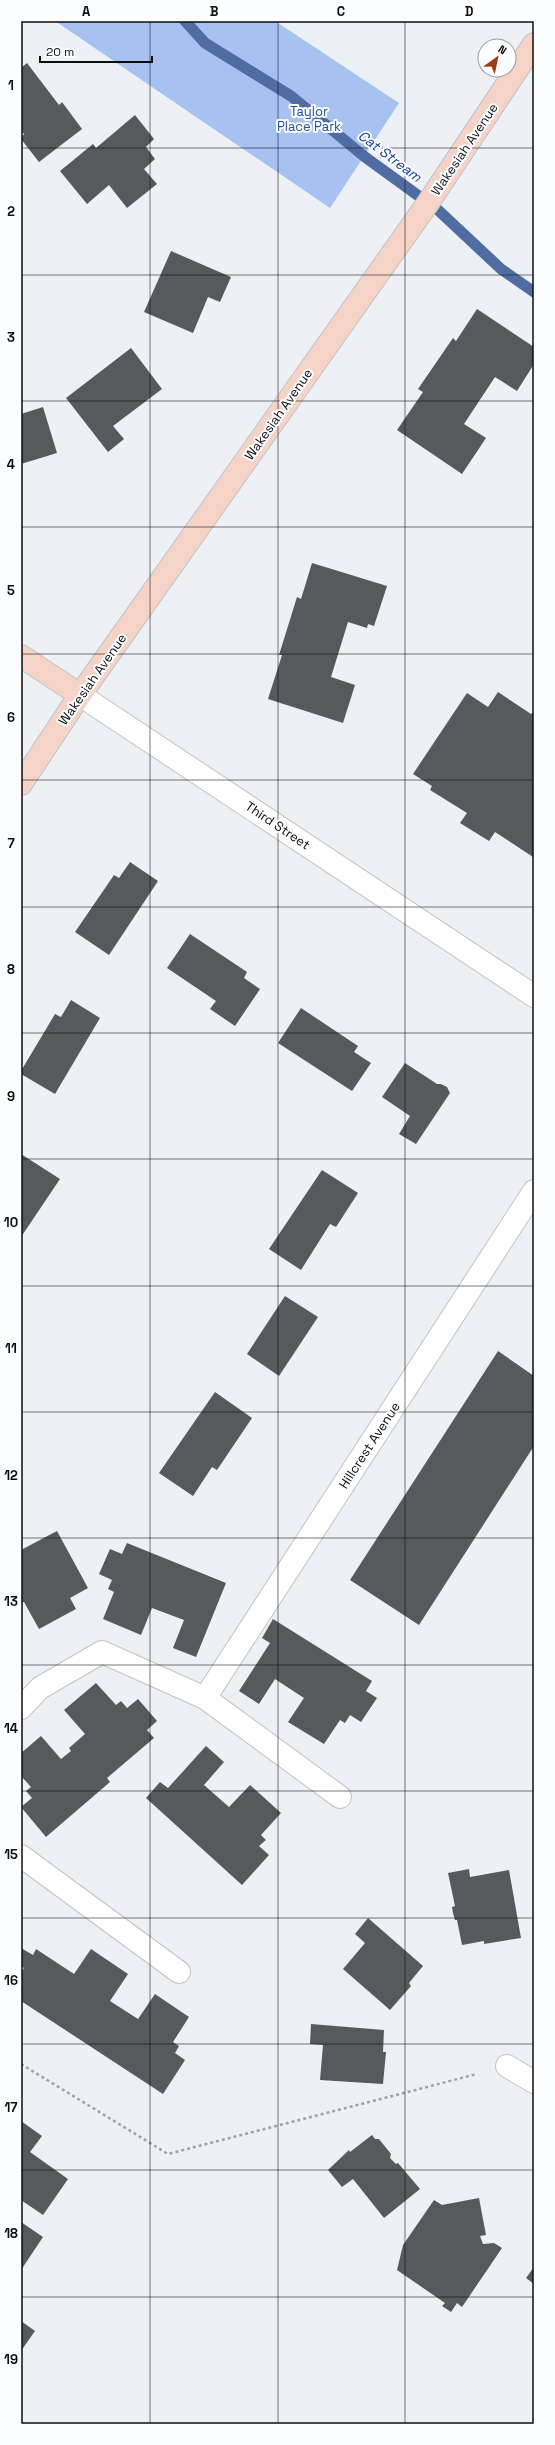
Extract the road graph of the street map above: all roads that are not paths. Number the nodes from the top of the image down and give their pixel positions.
1 (534, 44) edge
2 (21, 656) edge
3 (80, 695) junction
4 (21, 784) edge
5 (534, 996) edge
6 (534, 1191) edge
7 (205, 1698) junction
8 (21, 1708) edge
9 (340, 1797) dead end
10 (21, 1856) edge
11 (179, 1972) dead end
12 (507, 2066) road end
13 (534, 2082) edge

1 - 3 main road, Wakesiah Avenue
2 - 3 main road, Third Street
3 - 4 main road, Wakesiah Avenue
3 - 5 street, Third Street
6 - 7 street, Hillcrest Avenue
7 - 8 street
7 - 9 street
10 - 11 street
12 - 13 street

